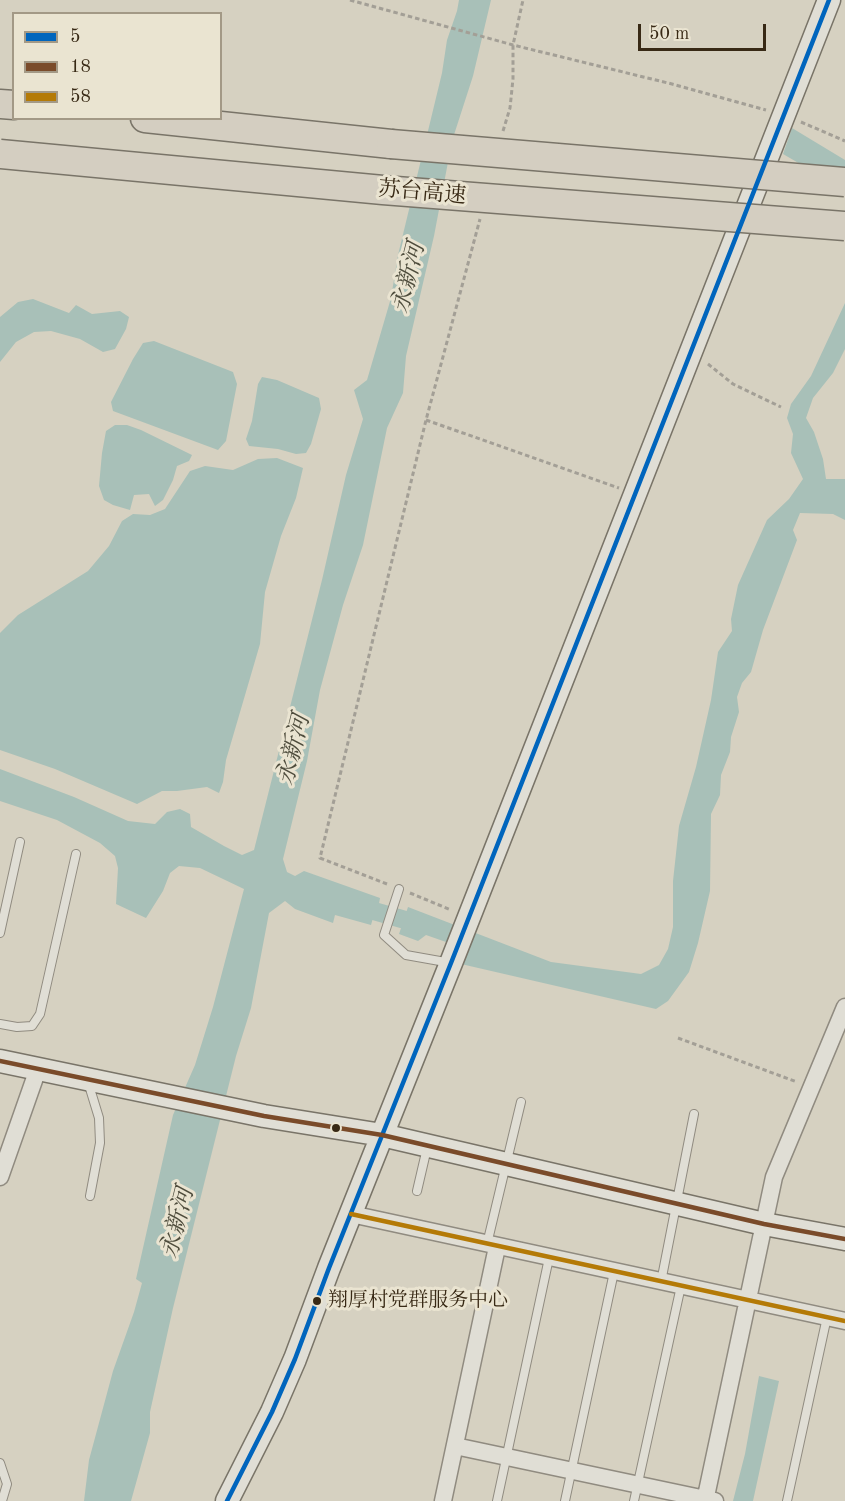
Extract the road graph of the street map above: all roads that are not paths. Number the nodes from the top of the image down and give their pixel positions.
1 (829, 0) edge
2 (164, 120) edge
3 (0, 154) edge
4 (845, 182) edge
5 (845, 226) edge
6 (20, 842) dead end
7 (76, 854) dead end
8 (399, 889) road end
9 (3, 901) edge
10 (0, 933) edge
11 (451, 963) junction
12 (845, 1007) edge
13 (0, 1024) edge
14 (0, 1061) edge
15 (38, 1069) junction
16 (87, 1079) junction
17 (521, 1102) dead end
18 (694, 1114) dead end
19 (382, 1135) junction
20 (428, 1146) junction
21 (506, 1164) junction
22 (0, 1177) edge
23 (417, 1191) dead end
24 (90, 1196) dead end
25 (676, 1203) junction
26 (351, 1214) junction
27 (764, 1224) junction
28 (845, 1239) edge
29 (492, 1246) junction
30 (549, 1258) junction
31 (614, 1272) junction
32 (661, 1282) junction
33 (681, 1286) junction
34 (748, 1300) junction
35 (827, 1317) junction
36 (845, 1321) edge
37 (455, 1446) junction
38 (506, 1457) junction
39 (0, 1463) edge
40 (572, 1471) junction
41 (635, 1493) edge
42 (709, 1500) edge
43 (2, 1501) edge
44 (227, 1501) edge
45 (443, 1501) edge
46 (497, 1501) edge
47 (565, 1501) edge
48 (787, 1501) edge

1 - 11 street
2 - 4 highway, 苏台高速, bridge
3 - 5 highway, 苏台高速, bridge
6 - 9 lane
7 - 13 lane
8 - 11 lane
9 - 10 lane
11 - 19 street
12 - 27 street
14 - 15 street
15 - 16 street
15 - 22 street
16 - 19 street
16 - 24 lane
17 - 21 lane
18 - 25 lane
19 - 20 street
19 - 26 street
20 - 21 street
20 - 23 lane
21 - 25 street
21 - 29 lane
25 - 27 street
25 - 32 lane
26 - 29 street
26 - 44 street
27 - 28 street
27 - 34 street
29 - 30 street
29 - 37 street
30 - 31 street
30 - 38 lane
31 - 32 street
31 - 40 lane
32 - 33 street
33 - 34 street
33 - 41 lane
34 - 35 street
34 - 42 street
35 - 36 street
35 - 48 lane
37 - 38 street
37 - 45 street
38 - 40 street
38 - 46 lane
39 - 43 lane
40 - 41 street
40 - 47 lane
41 - 42 street

